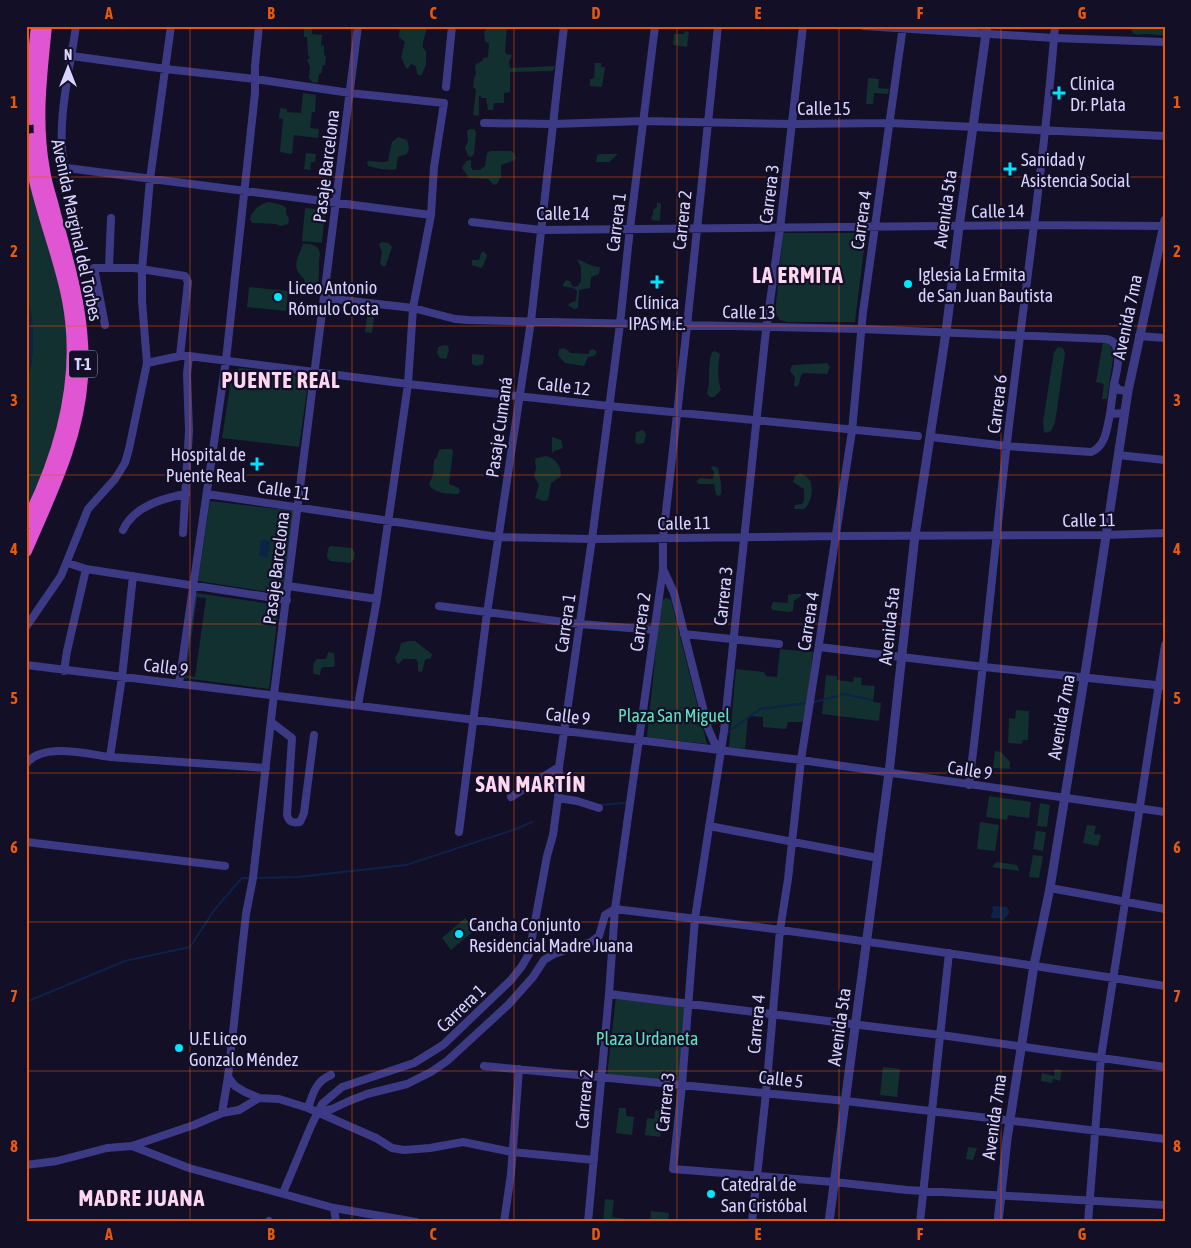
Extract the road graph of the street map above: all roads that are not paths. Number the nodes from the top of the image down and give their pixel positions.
1 (37, 26) edge
2 (46, 26) edge
3 (54, 26) edge
4 (76, 26) edge
5 (171, 26) edge
6 (260, 26) edge
7 (358, 26) edge
8 (452, 26) edge
9 (564, 26) edge
10 (655, 26) edge
11 (718, 26) edge
12 (803, 26) edge
13 (864, 26) edge
14 (1055, 26) edge
15 (903, 28) edge
16 (986, 30) edge
17 (1054, 38) junction
18 (1165, 42) edge
19 (72, 56) junction
20 (166, 69) junction
21 (254, 79) junction
22 (446, 87) dead end
23 (35, 91) junction
24 (350, 93) junction
25 (643, 121) junction
26 (708, 122) junction
27 (484, 123) dead end
28 (890, 123) junction
29 (554, 124) junction
30 (792, 124) junction
31 (974, 126) junction
32 (1045, 129) junction
33 (1165, 136) edge
34 (39, 138) junction
35 (26, 146) edge
36 (34, 175) junction
37 (150, 179) junction
38 (243, 192) junction
39 (336, 203) junction
40 (431, 215) junction
41 (111, 218) dead end
42 (472, 222) dead end
43 (1164, 224) edge
44 (1033, 225) junction
45 (959, 226) junction
46 (876, 227) junction
47 (630, 228) junction
48 (780, 228) junction
49 (696, 229) junction
50 (541, 230) junction
51 (109, 267) junction
52 (142, 269) junction
53 (325, 298) junction
54 (413, 308) junction
55 (531, 321) junction
56 (620, 324) junction
57 (105, 325) dead end
58 (687, 326) junction
59 (767, 328) junction
60 (861, 329) junction
61 (946, 332) junction
62 (1020, 336) junction
63 (1139, 336) junction
64 (1165, 338) edge
65 (180, 356) junction
66 (189, 356) junction
67 (226, 360) junction
68 (147, 363) junction
69 (315, 372) junction
70 (408, 384) junction
71 (1114, 384) junction
72 (1128, 391) junction
73 (518, 396) junction
74 (609, 406) junction
75 (678, 413) junction
76 (1125, 413) junction
77 (1110, 414) junction
78 (757, 422) junction
79 (852, 431) junction
80 (918, 436) dead end
81 (931, 438) junction
82 (1007, 446) junction
83 (1118, 455) junction
84 (1165, 460) edge
85 (186, 494) junction
86 (207, 494) junction
87 (299, 507) junction
88 (388, 521) junction
89 (26, 523) edge
90 (123, 530) dead end
91 (183, 533) dead end
92 (1165, 533) edge
93 (916, 535) junction
94 (1105, 535) junction
95 (837, 536) junction
96 (997, 536) junction
97 (498, 537) junction
98 (744, 537) junction
99 (663, 538) junction
100 (592, 539) junction
101 (26, 551) edge
102 (68, 563) junction
103 (86, 569) junction
104 (663, 569) junction
105 (132, 576) junction
106 (193, 584) junction
107 (288, 586) junction
108 (674, 593) junction
109 (658, 595) junction
110 (377, 599) junction
111 (287, 600) junction
112 (439, 606) dead end
113 (487, 613) junction
114 (580, 624) junction
115 (26, 627) edge
116 (654, 630) junction
117 (684, 634) junction
118 (733, 639) junction
119 (779, 644) dead end
120 (1165, 645) edge
121 (819, 647) junction
122 (902, 657) junction
123 (26, 665) edge
124 (984, 667) junction
125 (64, 671) junction
126 (122, 677) junction
127 (1084, 677) junction
128 (179, 684) junction
129 (1162, 685) edge
130 (274, 694) junction
131 (358, 705) junction
132 (474, 719) junction
133 (271, 722) junction
134 (564, 730) junction
135 (314, 735) dead end
136 (638, 740) junction
137 (721, 750) junction
138 (110, 757) junction
139 (801, 760) junction
140 (26, 764) edge
141 (266, 768) junction
142 (559, 768) junction
143 (889, 773) junction
144 (969, 785) junction
145 (510, 797) dead end
146 (558, 798) junction
147 (1064, 798) junction
148 (599, 808) dead end
149 (1140, 808) junction
150 (1165, 812) edge
151 (710, 826) junction
152 (459, 832) dead end
153 (26, 842) edge
154 (792, 842) junction
155 (878, 858) junction
156 (225, 866) dead end
157 (1050, 888) junction
158 (1126, 901) junction
159 (1165, 908) edge
160 (615, 909) junction
161 (695, 918) junction
162 (780, 930) junction
163 (867, 941) junction
164 (949, 953) junction
165 (1034, 965) junction
166 (1114, 978) junction
167 (1165, 986) edge
168 (609, 994) junction
169 (689, 1003) junction
170 (772, 1014) junction
171 (856, 1025) junction
172 (941, 1035) junction
173 (1021, 1046) junction
174 (1101, 1057) junction
175 (484, 1066) dead end
176 (1165, 1067) edge
177 (519, 1069) junction
178 (331, 1074) dead end
179 (228, 1077) junction
180 (601, 1078) junction
181 (682, 1085) junction
182 (766, 1093) junction
183 (260, 1098) junction
184 (846, 1101) junction
185 (308, 1108) junction
186 (932, 1111) junction
187 (318, 1112) junction
188 (222, 1113) junction
189 (1010, 1120) junction
190 (1094, 1130) junction
191 (1165, 1139) edge
192 (132, 1146) junction
193 (512, 1152) junction
194 (594, 1160) junction
195 (26, 1165) edge
196 (756, 1176) junction
197 (834, 1182) junction
198 (924, 1191) junction
199 (283, 1193) junction
200 (1000, 1196) junction
201 (1089, 1199) junction
202 (1165, 1205) edge
203 (334, 1208) junction
204 (336, 1222) edge
205 (416, 1222) edge
206 (504, 1222) edge
207 (588, 1222) edge
208 (752, 1222) edge
209 (829, 1222) edge
210 (920, 1222) edge
211 (998, 1222) edge
212 (1088, 1222) edge

1 - 23 highway, Avenida Marginal del Torbes / T-1
2 - 23 highway, Avenida Marginal del Torbes / T-1
3 - 34 highway
4 - 19 street
5 - 20 street
6 - 21 street
7 - 24 street, Pasaje Barcelona
8 - 22 street
9 - 29 street, Pasaje Cumaná
10 - 25 street, Carrera 1
11 - 26 street, Carrera 2
12 - 30 street, Carrera 3
13 - 15 street
14 - 17 street, Carrera 6
15 - 16 street
15 - 28 street, Carrera 4
16 - 17 street
16 - 31 street, Avenida 5ta
17 - 18 street
17 - 32 street, Carrera 6
19 - 20 street
19 - 37 street
20 - 21 street
20 - 37 street
21 - 24 street
21 - 38 street
23 - 34 highway, Avenida Marginal del Torbes / T-1
23 - 36 highway, Avenida Marginal del Torbes / T-1
24 - 39 street, Pasaje Barcelona
24 - 40 street
25 - 26 street, Calle 15
25 - 29 street, Calle 15
25 - 47 street, Carrera 1
26 - 30 street, Calle 15
26 - 49 street, Carrera 2
27 - 29 street, Calle 15
28 - 30 street, Calle 15
28 - 31 street, Calle 15
28 - 46 street, Carrera 4
29 - 50 street, Pasaje Cumaná
30 - 48 street, Carrera 3
31 - 32 street, Calle 15
31 - 45 street, Avenida 5ta
32 - 33 street, Calle 15
32 - 44 street, Carrera 6
34 - 101 highway, Avenida Marginal del Torbes / T-1
35 - 36 highway
36 - 89 highway, Avenida Marginal del Torbes / T-1
37 - 38 street
37 - 52 street
38 - 39 street
38 - 67 street
39 - 40 street
39 - 53 street, Pasaje Barcelona
40 - 54 street
41 - 51 street
42 - 50 street, Calle 14
43 - 44 street, Calle 14
43 - 63 street, Avenida 7ma
44 - 45 street, Calle 14
44 - 62 street, Carrera 6
45 - 46 street, Calle 14
45 - 61 street, Avenida 5ta
46 - 48 street, Calle 14
46 - 60 street, Carrera 4
47 - 49 street, Calle 14
47 - 50 street, Calle 14
47 - 56 street, Carrera 1
48 - 49 street, Calle 14
48 - 59 street, Carrera 3
49 - 58 street, Carrera 2
50 - 55 street, Pasaje Cumaná
51 - 52 street
51 - 57 street
52 - 65 street
52 - 68 street
53 - 54 street, Calle 13
53 - 69 street, Pasaje Barcelona
54 - 55 street, Calle 13
54 - 70 street
55 - 56 street, Calle 13
55 - 73 street, Pasaje Cumaná
56 - 58 street, Calle 13
56 - 74 street, Carrera 1
58 - 59 street, Calle 13
58 - 75 street, Carrera 2
59 - 60 street, Calle 13
59 - 78 street, Carrera 3
60 - 61 street, Calle 13
60 - 79 street, Carrera 4
61 - 62 street, Calle 13
61 - 81 street, Avenida 5ta
62 - 71 street, Calle 13
62 - 82 street, Carrera 6
63 - 64 street
63 - 72 street, Avenida 7ma
65 - 66 street, Calle 12
65 - 68 street, Calle 12
66 - 67 street, Calle 12
66 - 85 street
67 - 69 street, Calle 12
67 - 86 street
68 - 102 street
69 - 70 street, Calle 12
69 - 87 street, Pasaje Barcelona
70 - 73 street, Calle 12
70 - 88 street
71 - 72 street
71 - 77 street
72 - 76 street, Avenida 7ma
73 - 74 street, Calle 12
73 - 97 street, Pasaje Cumaná
74 - 75 street, Calle 12
74 - 100 street, Carrera 1
75 - 78 street, Calle 12
75 - 99 street, Carrera 2
76 - 77 street
76 - 83 street, Avenida 7ma
77 - 82 street
78 - 79 street, Calle 12
78 - 98 street, Carrera 3
79 - 80 street, Calle 12
79 - 95 street, Carrera 4
81 - 82 street
81 - 93 street, Avenida 5ta
82 - 96 street, Carrera 6
83 - 84 street
83 - 94 street, Avenida 7ma
85 - 90 street
85 - 91 street
86 - 87 street, Calle 11
86 - 106 street
87 - 88 street, Calle 11
87 - 107 street, Pasaje Barcelona
88 - 97 street, Calle 11
88 - 110 street
92 - 94 street, Calle 11
93 - 95 street, Calle 11
93 - 96 street, Calle 11
93 - 122 street, Avenida 5ta
94 - 96 street, Calle 11
94 - 127 street, Avenida 7ma
95 - 98 street, Calle 11
95 - 121 street, Carrera 4
96 - 124 street, Carrera 6
97 - 100 street, Calle 11
97 - 113 street, Pasaje Cumaná
98 - 99 street, Calle 11
98 - 118 street, Carrera 3
99 - 100 street, Calle 11
99 - 104 street, Carrera 2
100 - 114 street, Carrera 1
102 - 103 street
102 - 115 street
103 - 105 street
103 - 125 street
104 - 108 street
104 - 109 street, Carrera 2
105 - 106 street
105 - 126 street
106 - 111 street
106 - 128 street
107 - 110 street
107 - 111 street, Pasaje Barcelona
108 - 109 street
108 - 117 street
109 - 116 street, Carrera 2
110 - 131 street
111 - 130 street, Pasaje Barcelona
112 - 113 street
113 - 114 street
113 - 132 street, Pasaje Cumaná
114 - 116 street
114 - 134 street, Carrera 1
116 - 136 street, Carrera 2
117 - 118 street
117 - 137 street
118 - 119 street
118 - 137 street, Carrera 3
120 - 129 street
121 - 122 street
121 - 139 street, Carrera 4
122 - 124 street
122 - 143 street, Avenida 5ta
123 - 125 street, Calle 9
124 - 127 street
124 - 144 street, Carrera 6
125 - 126 street, Calle 9
126 - 128 street, Calle 9
126 - 138 street
127 - 129 street
127 - 147 street, Avenida 7ma
128 - 130 street, Calle 9
129 - 149 street
130 - 131 street, Calle 9
130 - 133 street, Pasaje Barcelona
131 - 132 street, Calle 9
132 - 134 street, Calle 9
132 - 152 street, Pasaje Cumaná
133 - 135 street
133 - 141 street, Pasaje Barcelona
134 - 136 street, Calle 9
134 - 142 street, Carrera 1
136 - 137 street, Calle 9
136 - 160 street, Carrera 2
137 - 139 street, Calle 9
137 - 151 street, Carrera 3
138 - 140 street
138 - 141 street
139 - 143 street, Calle 9
139 - 154 street, Carrera 4
141 - 179 street, Pasaje Barcelona
142 - 145 street
142 - 146 street, Carrera 1
143 - 144 street, Calle 9
143 - 155 street, Avenida 5ta
144 - 147 street, Calle 9
146 - 148 street
146 - 187 street, Carrera 1
147 - 149 street, Calle 9
147 - 157 street, Avenida 7ma
149 - 150 street, Calle 9
149 - 158 street
151 - 154 street
151 - 161 street, Carrera 3
153 - 156 street
154 - 155 street
154 - 162 street, Carrera 4
155 - 163 street, Avenida 5ta
157 - 158 street
157 - 165 street, Avenida 7ma
158 - 159 street
158 - 166 street
160 - 161 street
160 - 168 street, Carrera 2
160 - 187 street
161 - 162 street
161 - 169 street, Carrera 3
162 - 163 street
162 - 170 street, Carrera 4
163 - 164 street
163 - 171 street, Avenida 5ta
164 - 165 street
164 - 172 street
165 - 166 street
165 - 173 street, Avenida 7ma
166 - 167 street
166 - 174 street
168 - 169 street
168 - 180 street, Carrera 2
169 - 170 street
169 - 181 street, Carrera 3
170 - 171 street
170 - 182 street, Carrera 4
171 - 172 street
171 - 184 street, Avenida 5ta
172 - 173 street
172 - 186 street
173 - 174 street
173 - 189 street, Avenida 7ma
174 - 176 street
174 - 190 street
175 - 177 street, Calle 5
177 - 180 street, Calle 5
177 - 193 street
178 - 185 street
179 - 183 street
179 - 188 street, Pasaje Barcelona
180 - 181 street, Calle 5
180 - 194 street, Carrera 2
181 - 182 street, Calle 5
181 - 196 street, Carrera 3
182 - 184 street, Calle 5
182 - 196 street, Carrera 4
183 - 185 street
183 - 188 street
184 - 186 street, Calle 5
184 - 197 street, Avenida 5ta
185 - 187 street
186 - 189 street, Calle 5
186 - 198 street
187 - 193 street
187 - 199 street, Carrera 1
188 - 192 street
189 - 190 street, Calle 5
189 - 200 street, Avenida 7ma
190 - 191 street, Calle 5
190 - 201 street
192 - 195 street
192 - 199 street
193 - 194 street
193 - 206 street
194 - 207 street, Carrera 2
196 - 197 street
196 - 208 street, Carrera 4
197 - 198 street
197 - 209 street, Avenida 5ta
198 - 200 street
198 - 210 street
199 - 203 street
200 - 201 street
200 - 211 street, Avenida 7ma
201 - 202 street
201 - 212 street
203 - 204 street
203 - 205 street

